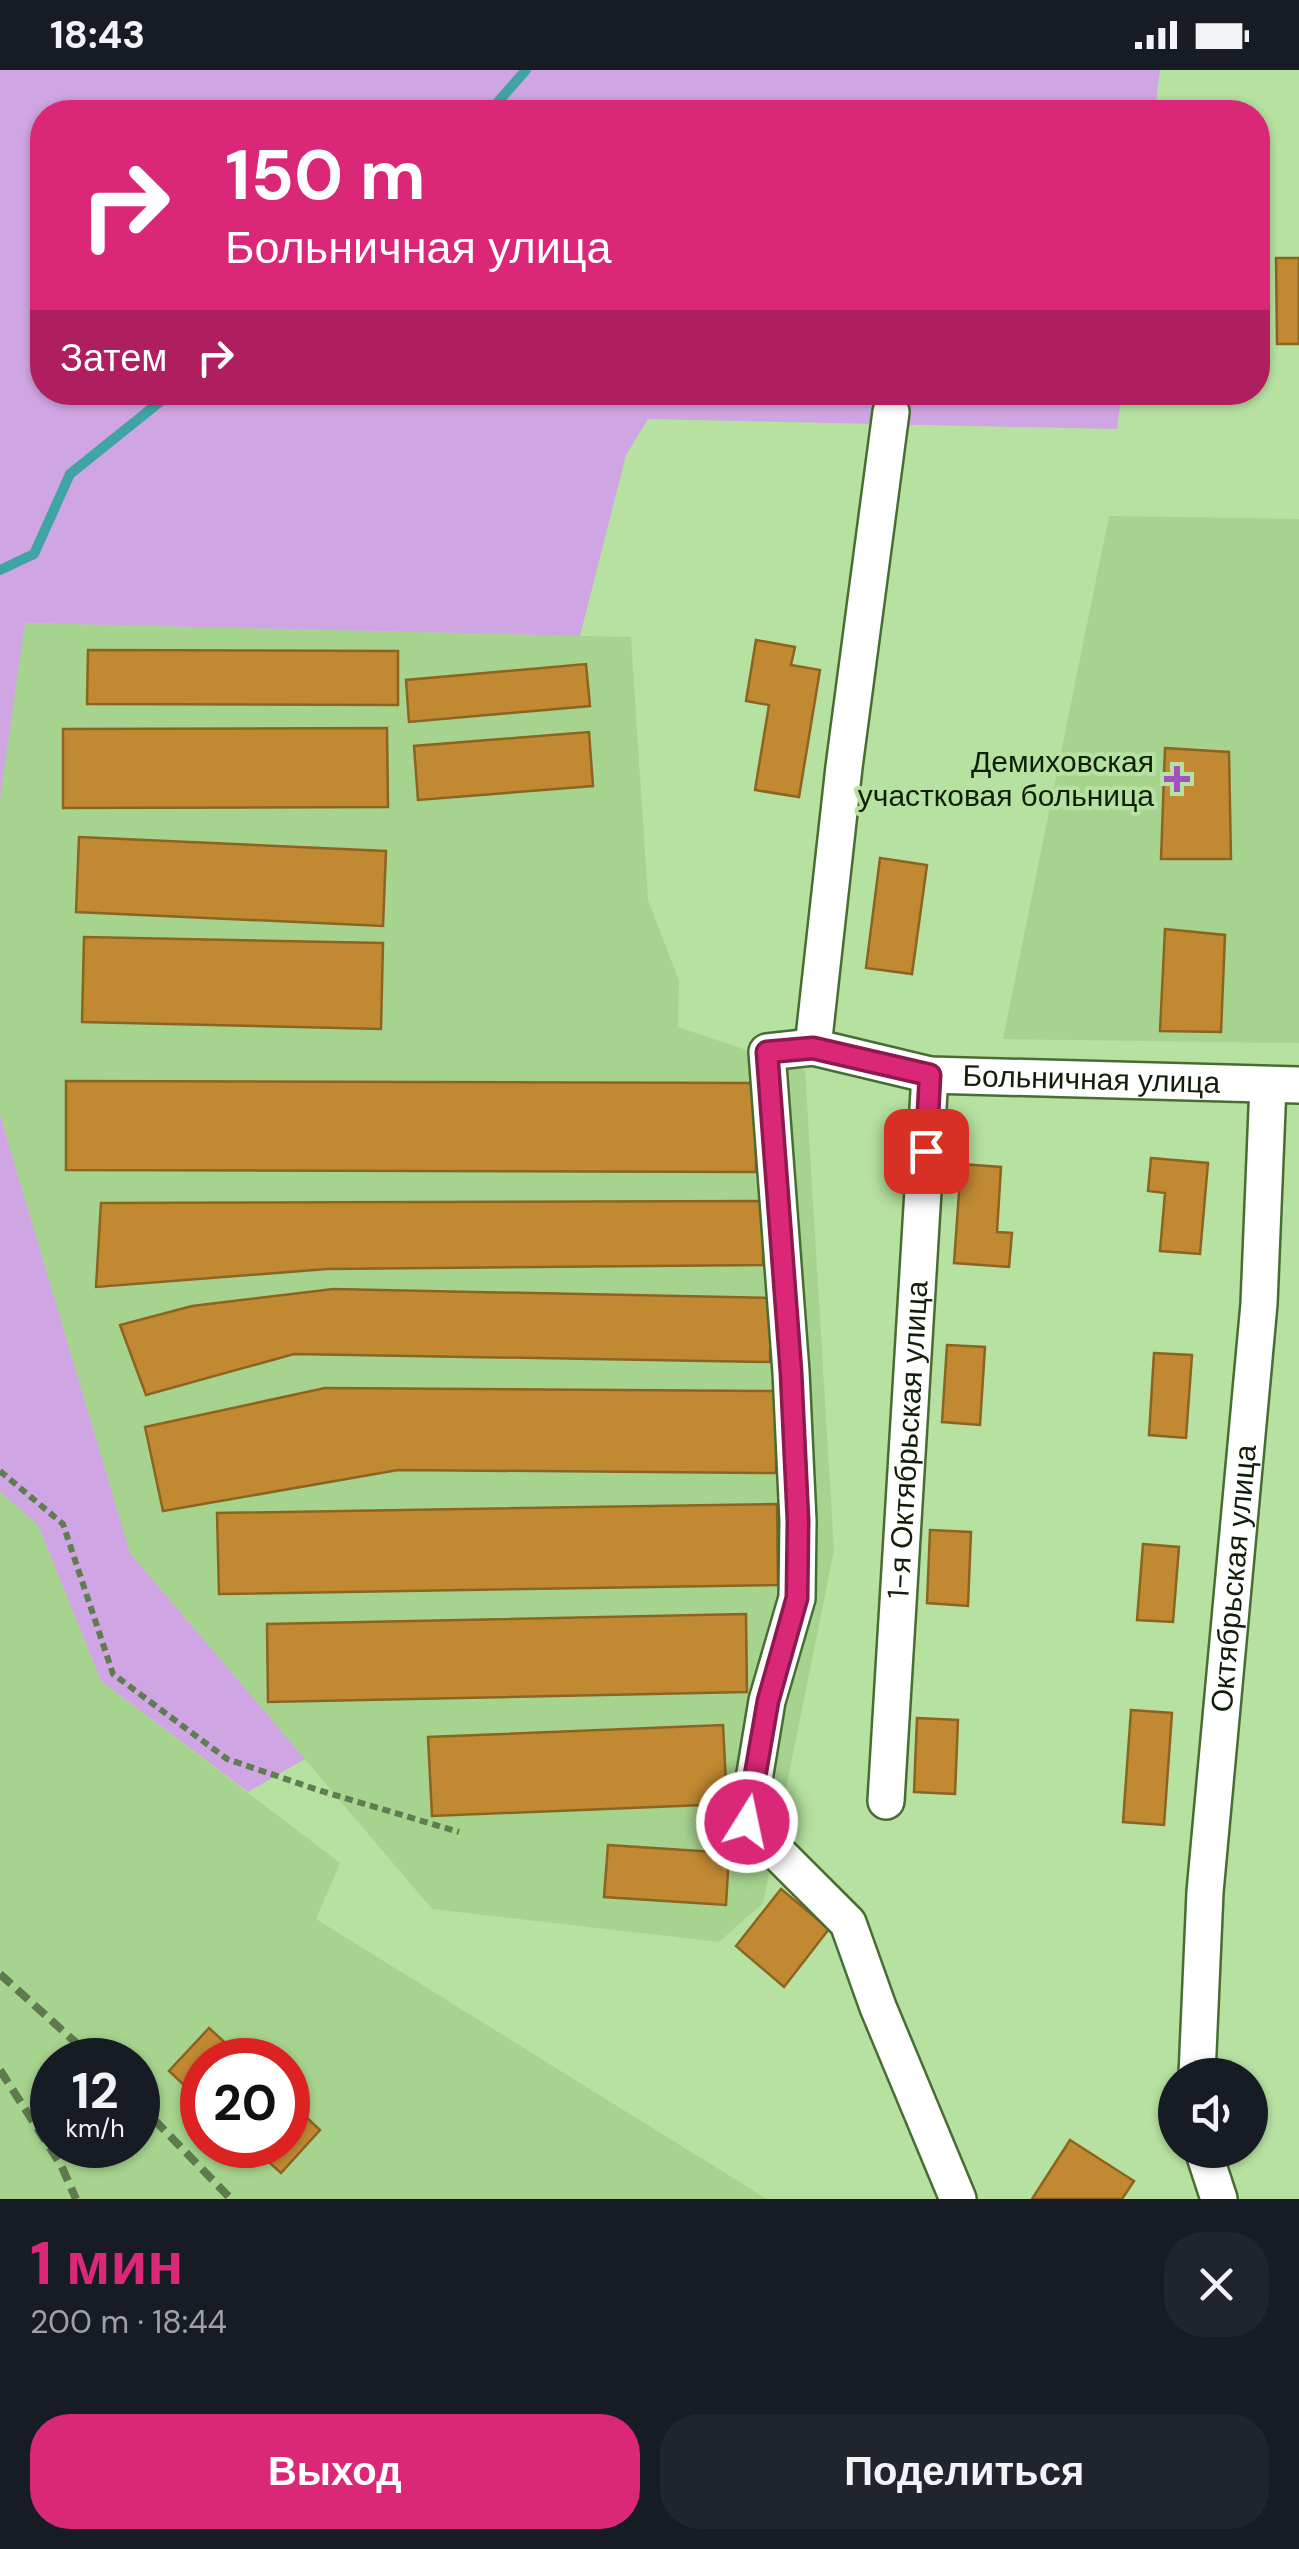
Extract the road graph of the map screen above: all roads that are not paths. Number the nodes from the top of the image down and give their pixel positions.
1 (891, 412) dead end
2 (813, 1048) junction
3 (930, 1075) junction
4 (1284, 1085) edge
5 (886, 1801) dead end
6 (1198, 2058) edge
7 (1208, 2168) edge
8 (958, 2199) edge
9 (1219, 2199) edge

1 - 2 lane
2 - 3 lane, Больничная улица
2 - 8 lane, Больничная улица
3 - 4 lane, Больничная улица
3 - 5 lane, 1-я Октябрьская улица
4 - 6 lane, Октябрьская улица
7 - 9 lane

